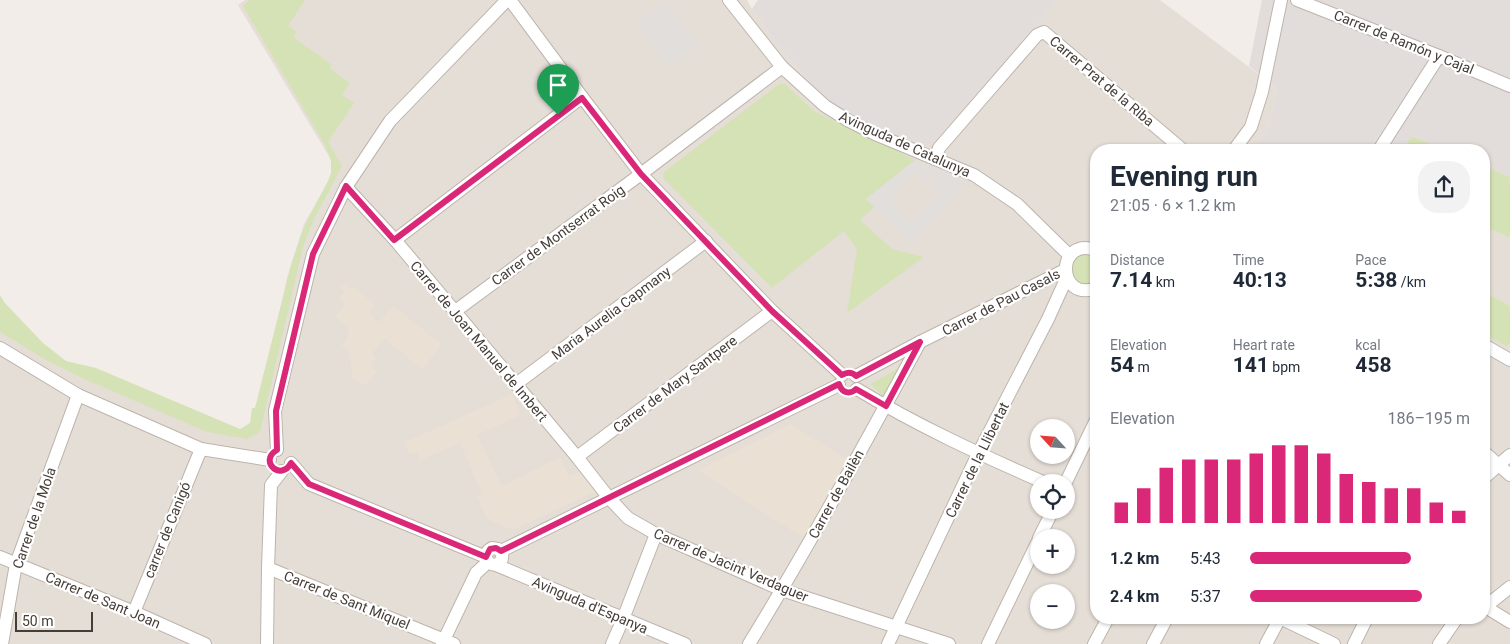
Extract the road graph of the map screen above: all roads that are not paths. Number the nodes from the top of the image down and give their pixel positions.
1 (508, 0) edge
2 (729, 0) edge
3 (1281, 0) edge
4 (1297, 0) edge
5 (1439, 56) junction
6 (782, 67) junction
7 (1510, 86) edge
8 (582, 98) junction
9 (1175, 144) edge
10 (1238, 144) edge
11 (1383, 144) edge
12 (935, 159) junction
13 (641, 174) junction
14 (346, 186) junction
15 (394, 240) junction
16 (706, 241) junction
17 (1090, 248) edge
18 (1070, 256) junction
19 (1066, 273) junction
20 (1090, 290) edge
21 (772, 311) junction
22 (454, 312) junction
23 (920, 342) junction
24 (0, 348) edge
25 (1490, 348) edge
26 (1510, 360) edge
27 (840, 380) junction
28 (856, 383) junction
29 (516, 384) junction
30 (78, 395) junction
31 (886, 406) junction
32 (1090, 432) edge
33 (201, 448) junction
34 (978, 454) junction
35 (273, 455) junction
36 (1510, 456) edge
37 (577, 457) junction
38 (1490, 458) edge
39 (1499, 466) junction
40 (286, 467) junction
41 (1490, 473) edge
42 (1070, 474) edge
43 (1510, 475) edge
44 (1030, 476) edge
45 (609, 498) junction
46 (656, 534) junction
47 (0, 557) edge
48 (1030, 557) edge
49 (490, 561) junction
50 (16, 564) junction
51 (268, 568) junction
52 (1510, 587) edge
53 (782, 590) junction
54 (1490, 602) edge
55 (1490, 609) edge
56 (134, 612) junction
57 (623, 619) junction
58 (1510, 622) edge
59 (1105, 624) edge
60 (1164, 624) edge
61 (1277, 624) edge
62 (1292, 624) edge
63 (1364, 624) edge
64 (1453, 624) edge
65 (897, 627) junction
66 (446, 643) edge
67 (2, 644) edge
68 (205, 644) edge
69 (267, 644) edge
70 (612, 644) edge
71 (685, 644) edge
72 (749, 644) edge
73 (888, 644) edge
74 (949, 644) edge
75 (988, 644) edge
76 (1094, 644) edge
77 (1153, 644) edge
78 (1266, 644) edge
79 (1334, 644) edge
80 (1354, 644) edge
81 (1439, 644) edge

1 - 8 street
1 - 14 street
2 - 6 street, Avinguda de Catalunya
3 - 10 street
4 - 5 street, Carrer de Ramón y Cajal
5 - 7 street, Carrer de Ramón y Cajal
5 - 11 street
6 - 12 street, Avinguda de Catalunya
6 - 13 street, Carrer de Montserrat Roig
8 - 13 street
8 - 15 street
9 - 12 street, Carrer Prat de la Riba
12 - 18 street, Avinguda de Catalunya
13 - 16 street
13 - 22 street, Carrer de Montserrat Roig
14 - 15 street, Carrer de Joan Manuel de Imbert
14 - 35 street
15 - 22 street, Carrer de Joan Manuel de Imbert
16 - 21 street
16 - 29 street, Maria Aurelia Capmany
17 - 18 street
18 - 19 street, Carrer de la Llibertat
19 - 20 street
19 - 23 street, Carrer de Pau Casals
19 - 34 street, Carrer de la Llibertat
21 - 27 street
21 - 37 street, Carrer de Mary Santpere
22 - 29 street, Carrer de Joan Manuel de Imbert
23 - 28 street, Carrer de Pau Casals
23 - 31 street, Carrer de Bailèn
24 - 30 street
25 - 26 street
27 - 28 street
27 - 28 street
27 - 45 street
28 - 31 street
29 - 37 street, Carrer de Joan Manuel de Imbert
30 - 33 street
30 - 50 street, Carrer de la Mola
31 - 34 street
31 - 53 street, Carrer de Bailèn
32 - 42 street
33 - 35 street
33 - 56 street, carrer de Canigó
34 - 44 street
34 - 65 street, Carrer de la Llibertat
35 - 40 street
35 - 40 street
36 - 39 street
37 - 45 street, Carrer de Joan Manuel de Imbert
38 - 39 street
39 - 41 street
39 - 43 street
40 - 49 street, Avinguda d'Espanya
40 - 51 street
45 - 46 street, Carrer de Jacint Verdaguer
45 - 49 street
46 - 53 street, Carrer de Jacint Verdaguer
46 - 57 street
47 - 50 street, Carrer de Sant Joan
48 - 75 street
49 - 57 street, Avinguda d'Espanya
49 - 66 street
50 - 56 street, Carrer de Sant Joan
50 - 67 street, Carrer de la Mola
51 - 66 street, Carrer de Sant Miquel
51 - 69 street
52 - 54 street
53 - 65 street, Carrer de Jacint Verdaguer
53 - 72 street, Carrer de Bailèn
55 - 58 street
56 - 68 street, Carrer de Sant Joan
57 - 70 street
57 - 71 street, Avinguda d'Espanya
59 - 76 street
60 - 77 street
61 - 78 street
62 - 79 street
63 - 80 street
64 - 81 street
65 - 73 street, Carrer de la Llibertat
65 - 74 street, Carrer de Jacint Verdaguer

